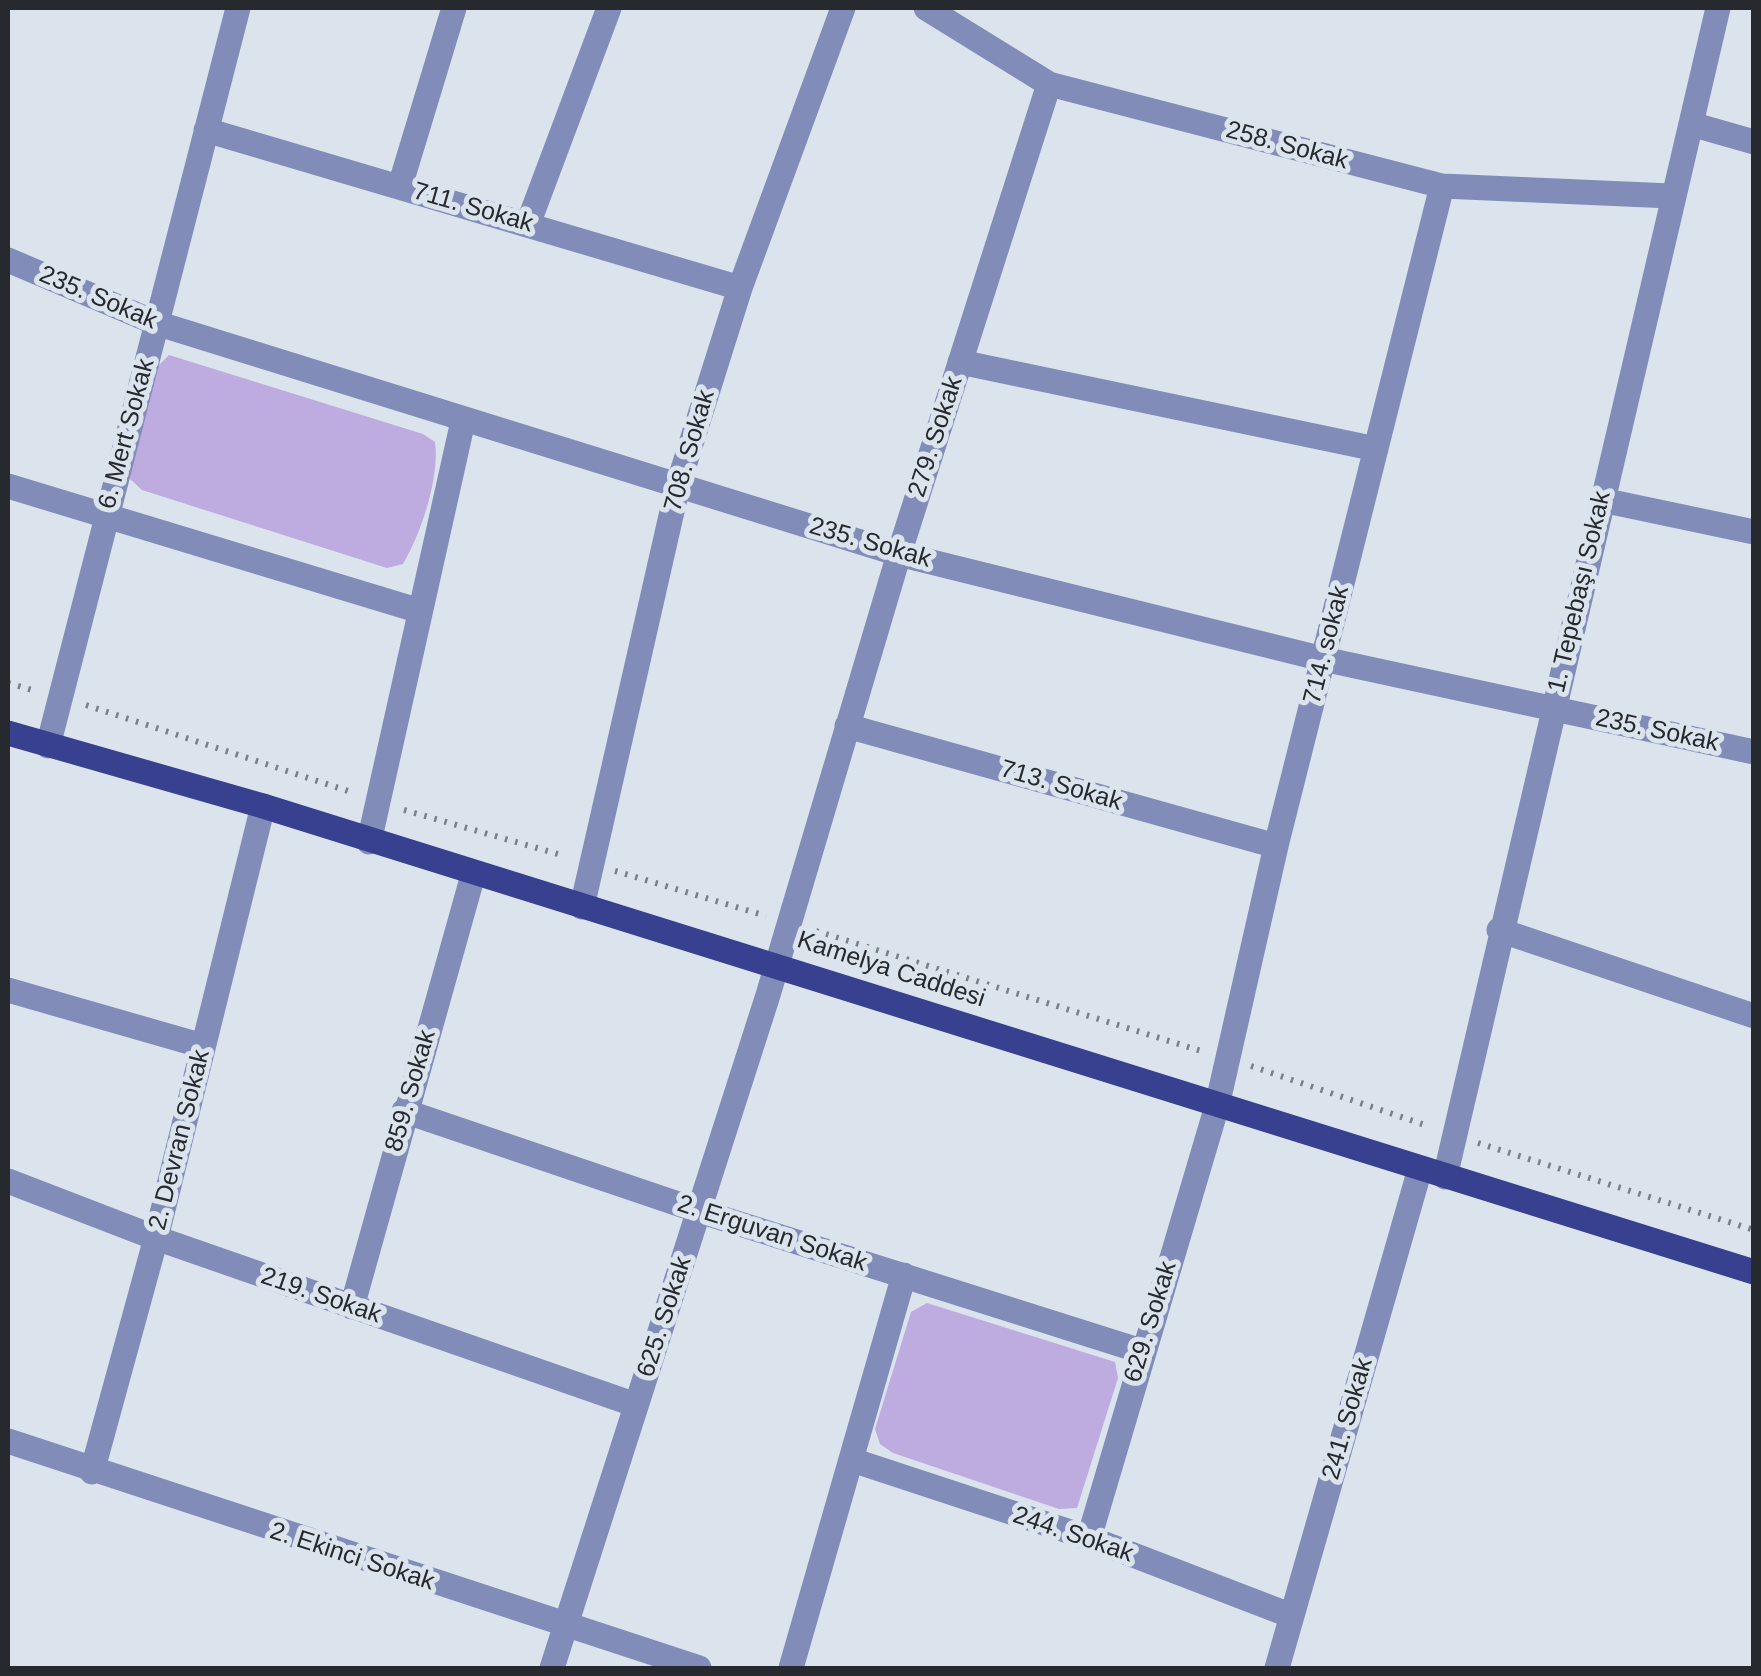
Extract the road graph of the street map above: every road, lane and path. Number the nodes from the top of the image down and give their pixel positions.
1 (238, 8) edge
2 (454, 8) edge
3 (609, 8) edge
4 (843, 8) edge
5 (926, 8) edge
6 (1718, 8) edge
7 (1050, 84) junction
8 (1691, 124) junction
9 (206, 130) junction
10 (1754, 142) edge
11 (400, 186) junction
12 (1442, 186) junction
13 (1671, 196) junction
14 (528, 224) junction
15 (8, 260) edge
16 (740, 288) junction
17 (156, 323) junction
18 (960, 362) junction
19 (463, 421) junction
20 (1376, 449) junction
21 (678, 485) junction
22 (8, 486) edge
23 (1602, 500) junction
24 (106, 514) junction
25 (1754, 532) edge
26 (899, 554) junction
27 (420, 612) junction
28 (1323, 659) junction
29 (8, 682) edge
30 (60, 698) junction
31 (1552, 708) junction
32 (846, 726) junction
33 (8, 732) edge
34 (48, 746) junction
35 (1754, 752) edge
36 (378, 801) junction
37 (263, 806) junction
38 (369, 842) junction
39 (1276, 846) junction
40 (592, 864) junction
41 (473, 875) junction
42 (582, 906) junction
43 (790, 923) junction
44 (1499, 930) junction
45 (778, 966) junction
46 (8, 990) edge
47 (1754, 1016) edge
48 (202, 1046) junction
49 (1228, 1059) junction
50 (1217, 1106) junction
51 (404, 1112) junction
52 (1454, 1135) junction
53 (1420, 1169) junction
54 (1445, 1177) junction
55 (8, 1181) edge
56 (699, 1212) junction
57 (1754, 1230) edge
58 (156, 1238) junction
59 (1754, 1272) edge
60 (904, 1276) junction
61 (352, 1307) junction
62 (1141, 1352) junction
63 (636, 1404) junction
64 (8, 1441) edge
65 (852, 1460) junction
66 (92, 1472) junction
67 (1089, 1538) junction
68 (1292, 1616) junction
69 (568, 1628) junction
70 (552, 1668) edge
71 (699, 1668) edge
72 (791, 1668) edge
73 (1277, 1668) edge

1 - 9 street, 6. Mert Sokak
2 - 11 street
3 - 14 street
4 - 16 street, 708. Sokak
5 - 7 street, 258. Sokak
6 - 8 street, 1. Tepebaşı Sokak
7 - 12 street, 258. Sokak
7 - 18 street, 279. Sokak
8 - 10 street
8 - 13 street, 1. Tepebaşı Sokak
9 - 11 street, 711. Sokak
9 - 17 street, 6. Mert Sokak
11 - 14 street, 711. Sokak
12 - 13 street, 258. Sokak
12 - 20 street, 714. sokak
13 - 23 street, 1. Tepebaşı Sokak
14 - 16 street, 711. Sokak
15 - 17 street, 235. Sokak
16 - 21 street, 708. Sokak
17 - 19 street, 235. Sokak
17 - 24 street, 6. Mert Sokak
18 - 20 street
18 - 26 street, 279. Sokak
19 - 21 street, 235. Sokak
19 - 27 street
20 - 28 street, 714. sokak
21 - 26 street, 235. Sokak
21 - 40 street, 708. Sokak
22 - 24 street
23 - 25 street
23 - 31 street, 1. Tepebaşı Sokak
24 - 27 street
24 - 30 street, 6. Mert Sokak
26 - 28 street, 235. Sokak
26 - 32 street, 279. Sokak
27 - 36 street
28 - 31 street, 235. Sokak
28 - 39 street, 714. sokak
29 - 30 path
30 - 34 street, 6. Mert Sokak
30 - 36 path
31 - 35 street, 235. Sokak
31 - 44 street, 1. Tepebaşı Sokak
32 - 39 street, 713. Sokak
32 - 43 street, 279. Sokak
33 - 34 main road, Kamelya Caddesi
34 - 37 main road, Kamelya Caddesi
36 - 38 street
36 - 40 path
37 - 38 main road, Kamelya Caddesi
37 - 48 street, 2. Devran Sokak
38 - 41 main road, Kamelya Caddesi
39 - 49 street, 714. sokak
40 - 42 street, 708. Sokak
40 - 43 path
41 - 42 main road, Kamelya Caddesi
41 - 51 street, 859. Sokak
42 - 45 main road, Kamelya Caddesi
43 - 45 street, 279. Sokak
43 - 49 path
44 - 47 street
44 - 52 street, 1. Tepebaşı Sokak
45 - 50 main road, Kamelya Caddesi
45 - 56 street, 625. Sokak
46 - 48 street
48 - 58 street, 2. Devran Sokak
49 - 50 street, 714. sokak
49 - 52 path
50 - 53 main road, Kamelya Caddesi
50 - 62 street, 629. Sokak
51 - 56 street, 2. Erguvan Sokak
51 - 61 street, 859. Sokak
52 - 54 street, 1. Tepebaşı Sokak
52 - 57 path
53 - 54 main road, Kamelya Caddesi
53 - 68 street, 241. Sokak
54 - 59 main road, Kamelya Caddesi
55 - 58 street, 219. Sokak
56 - 60 street, 2. Erguvan Sokak
56 - 63 street, 625. Sokak
58 - 61 street, 219. Sokak
58 - 66 street, 2. Devran Sokak
60 - 62 street, 2. Erguvan Sokak
60 - 65 street
61 - 63 street, 219. Sokak
62 - 67 street, 629. Sokak
63 - 69 street, 625. Sokak
64 - 66 street, 2. Ekinci Sokak
65 - 67 street, 244. Sokak
65 - 72 street
66 - 69 street, 2. Ekinci Sokak
67 - 68 street, 244. Sokak
68 - 73 street, 241. Sokak
69 - 70 street, 625. Sokak
69 - 71 street, 2. Ekinci Sokak

